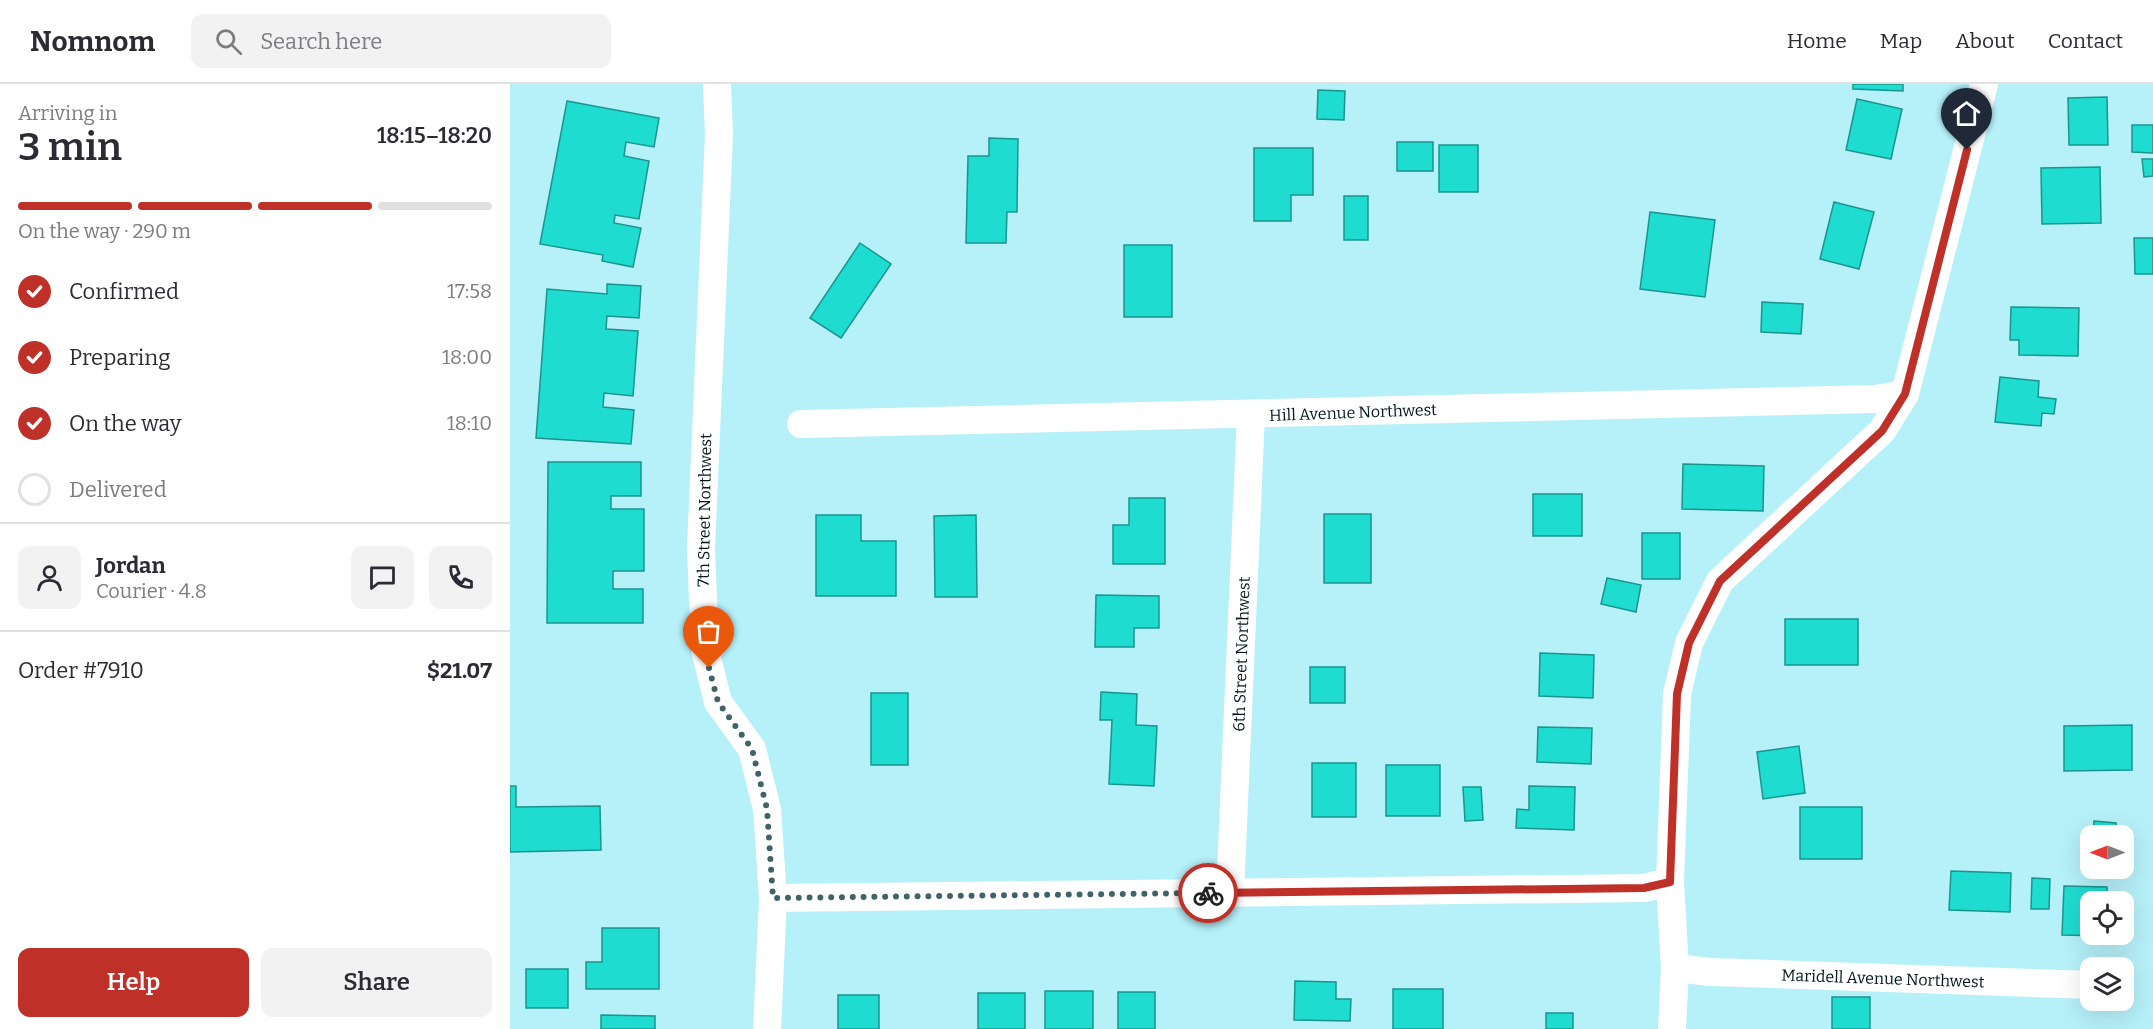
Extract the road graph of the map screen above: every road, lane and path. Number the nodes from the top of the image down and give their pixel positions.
1 (717, 84) edge
2 (1984, 84) edge
3 (1905, 394) junction
4 (1251, 415) junction
5 (801, 424) dead end
6 (1670, 882) junction
7 (1230, 892) junction
8 (773, 898) junction
9 (1675, 968) junction
10 (2080, 985) edge
11 (767, 1029) edge
12 (1672, 1029) edge

1 - 8 street, 7th Street Northwest
2 - 3 street
3 - 4 street, Hill Avenue Northwest
3 - 6 street
4 - 5 street, Hill Avenue Northwest
4 - 7 street, 6th Street Northwest
6 - 7 street
6 - 9 street
7 - 8 street
8 - 11 street, 7th Street Northwest
9 - 10 street, Maridell Avenue Northwest
9 - 12 street

